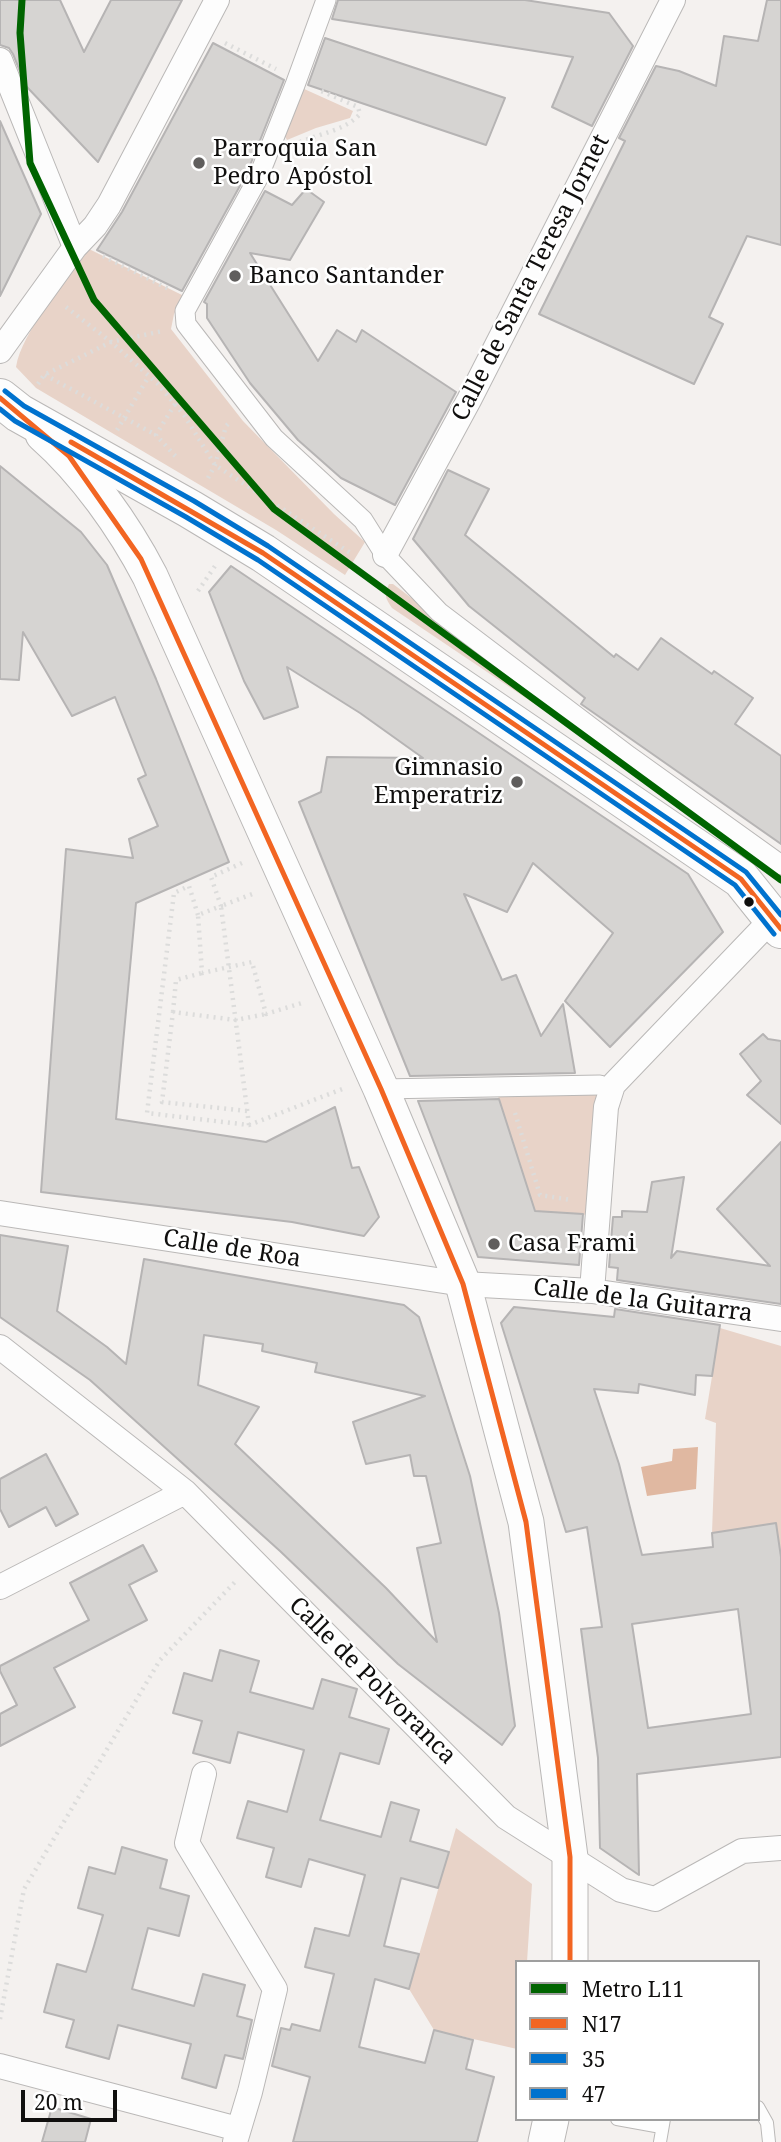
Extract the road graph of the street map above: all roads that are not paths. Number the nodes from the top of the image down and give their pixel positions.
1 (217, 0) edge
2 (326, 0) edge
3 (673, 0) edge
4 (0, 60) edge
5 (75, 247) junction
6 (0, 351) edge
7 (9, 405) edge
8 (385, 555) junction
9 (781, 865) edge
10 (778, 919) edge
11 (600, 1085) dead end
12 (381, 1089) junction
13 (0, 1213) edge
14 (463, 1284) junction
15 (592, 1291) junction
16 (781, 1319) edge
17 (0, 1347) edge
18 (185, 1492) junction
19 (0, 1587) edge
20 (204, 1774) dead end
21 (781, 1848) edge
22 (570, 1857) junction
23 (570, 1960) edge
24 (0, 2066) edge
25 (760, 2111) edge
26 (551, 2121) edge
27 (640, 2121) edge
28 (663, 2123) edge
29 (237, 2136) edge
30 (546, 2142) edge
31 (660, 2142) edge
32 (769, 2142) edge

1 - 5 street
2 - 8 street
3 - 8 street, Calle de Santa Teresa Jornet
4 - 5 street
5 - 6 street
7 - 10 main road
7 - 12 main road
8 - 9 street
10 - 15 street
11 - 12 street
12 - 14 main road
13 - 14 street, Calle de Roa
14 - 15 street, Calle de la Guitarra
14 - 22 main road
15 - 16 street, Calle de la Guitarra
17 - 18 street, Calle de Polvoranca
18 - 19 street
18 - 22 street, Calle de Polvoranca
20 - 29 street
21 - 22 street, Calle de Polvoranca
22 - 23 main road
24 - 29 street
25 - 32 lane
26 - 30 main road
27 - 28 lane
28 - 31 lane

